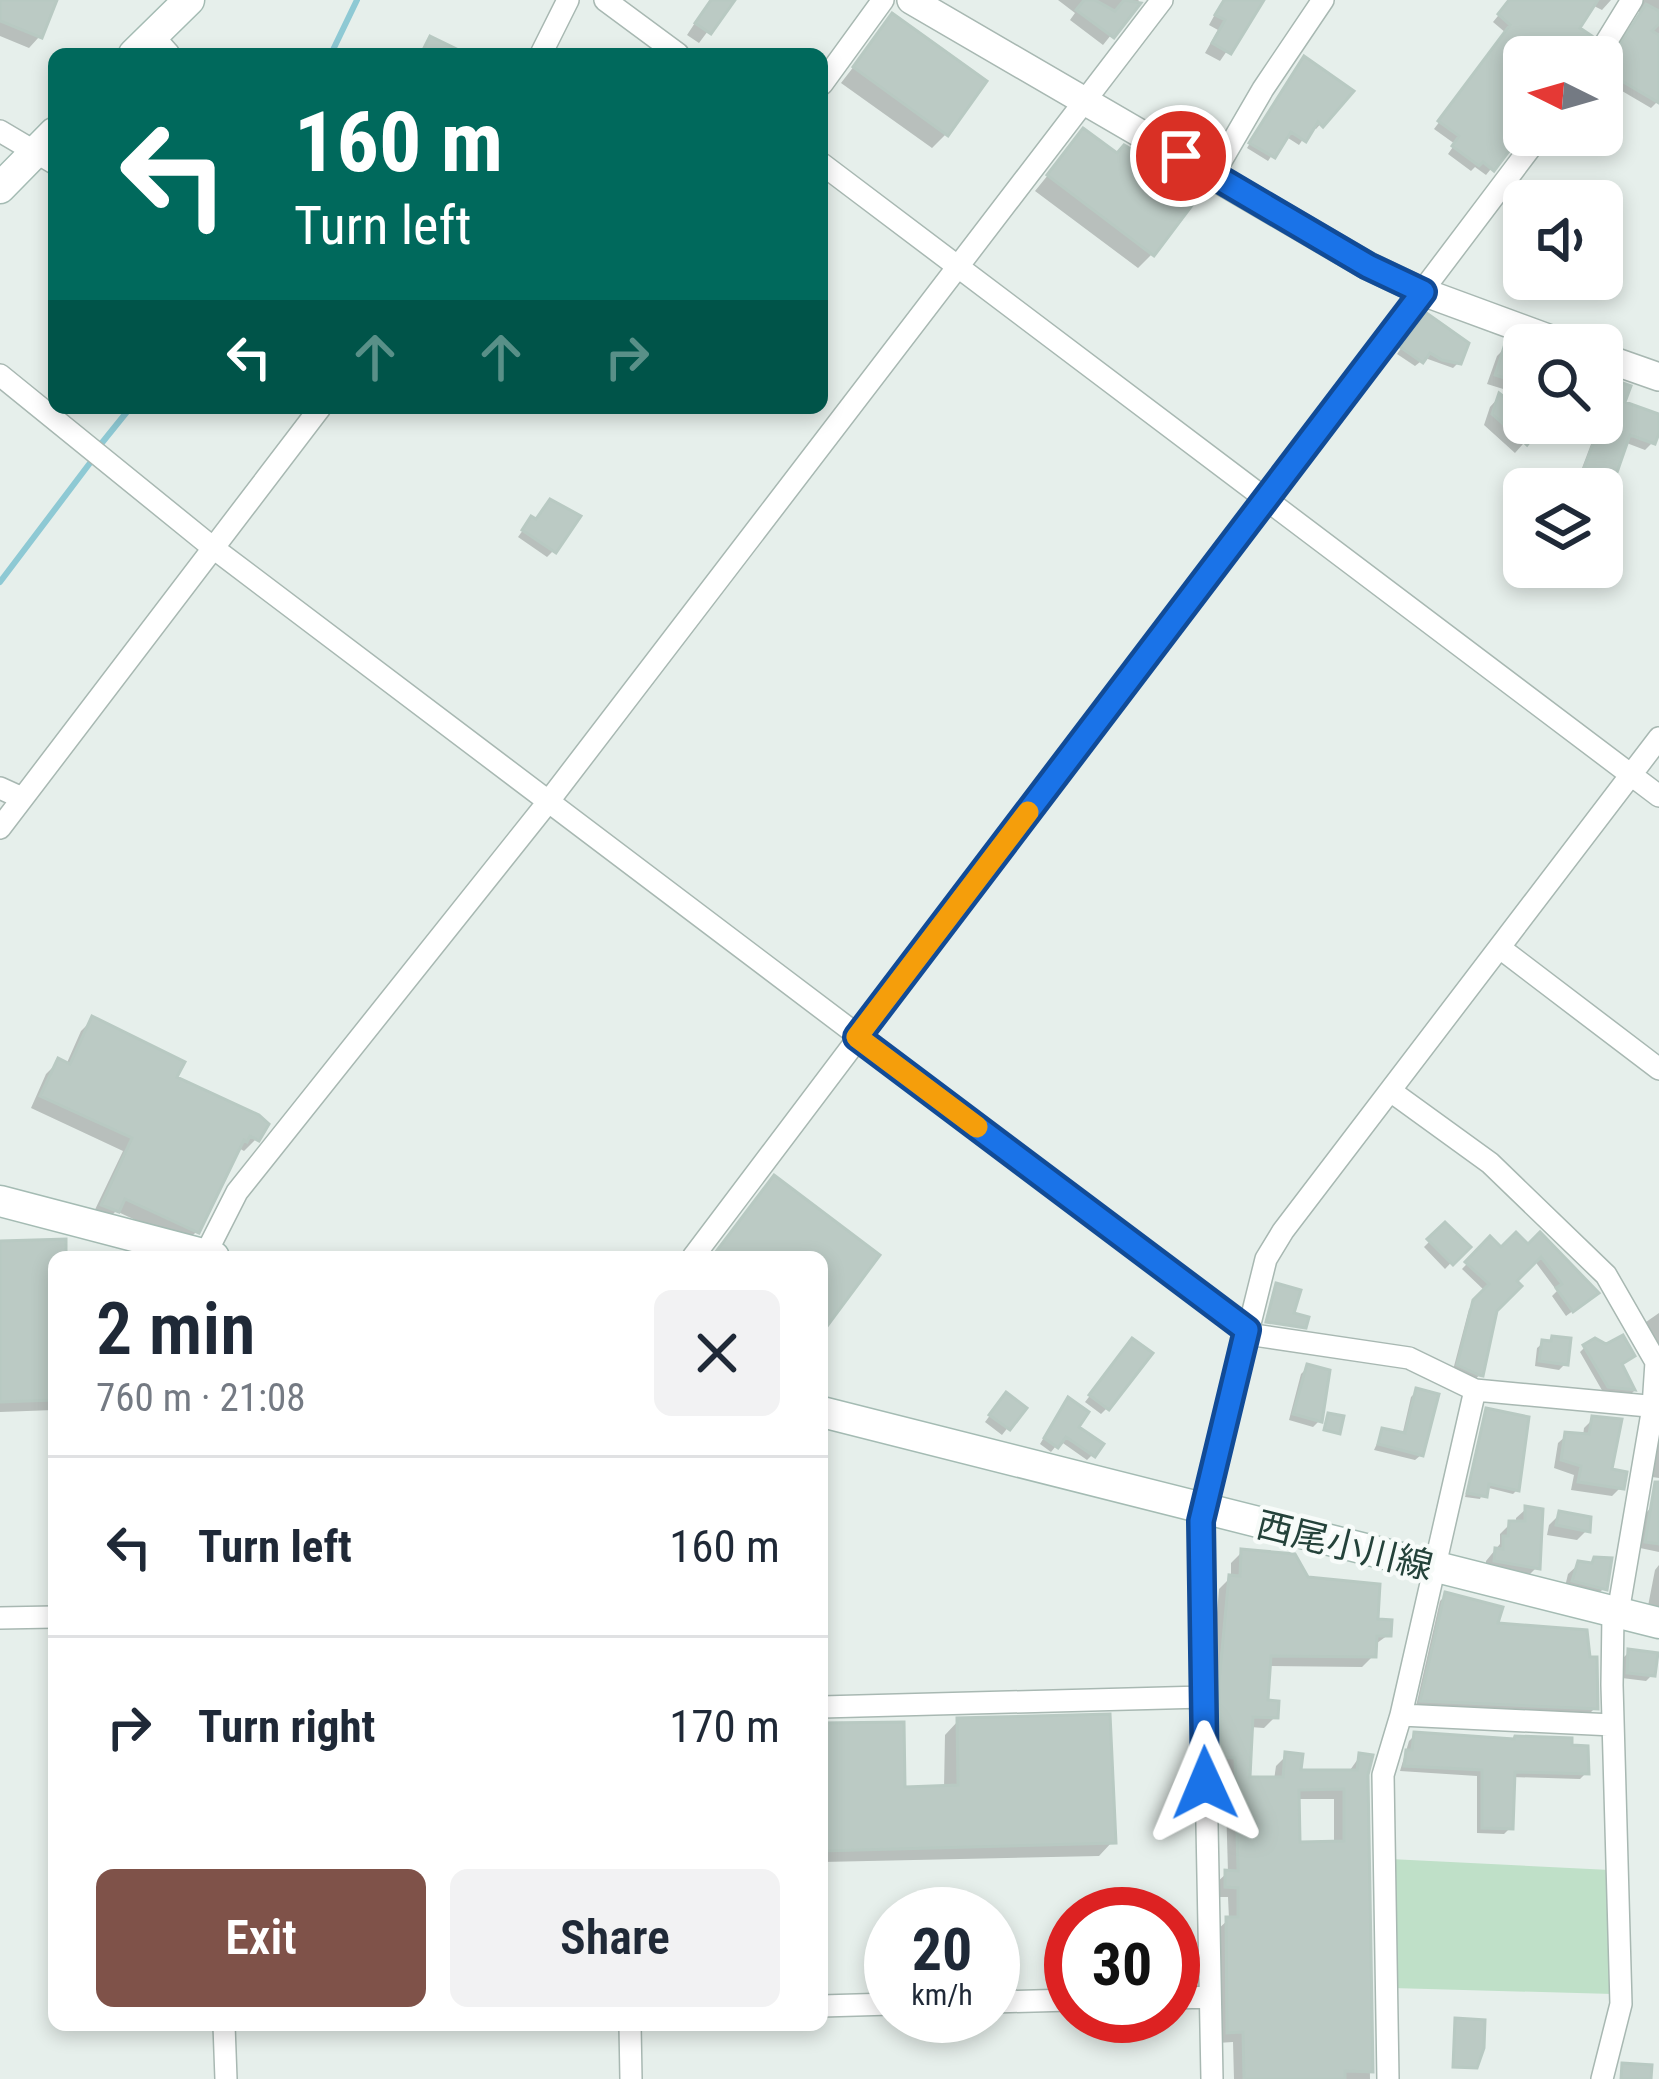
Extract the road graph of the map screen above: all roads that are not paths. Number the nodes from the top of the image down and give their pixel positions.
1 (190, 0) edge
2 (568, 0) edge
3 (605, 0) edge
4 (883, 0) edge
5 (911, 0) edge
6 (1162, 0) edge
7 (1323, 0) edge
8 (1632, 0) edge
9 (1610, 36) edge
10 (152, 48) edge
11 (544, 48) edge
12 (670, 48) edge
13 (828, 76) edge
14 (1084, 98) junction
15 (0, 131) edge
16 (48, 149) edge
17 (1524, 156) edge
18 (828, 169) edge
19 (1213, 175) junction
20 (0, 188) edge
21 (957, 266) junction
22 (1423, 292) junction
23 (1511, 324) edge
24 (1623, 364) edge
25 (0, 375) edge
26 (1659, 377) edge
27 (48, 414) edge
28 (48, 414) edge
29 (315, 414) edge
30 (1268, 500) junction
31 (212, 547) junction
32 (1659, 738) edge
33 (1631, 775) junction
34 (0, 788) edge
35 (1659, 796) edge
36 (22, 798) junction
37 (548, 802) junction
38 (0, 828) edge
39 (1500, 948) junction
40 (857, 1037) junction
41 (1659, 1069) edge
42 (1392, 1092) junction
43 (0, 1201) edge
44 (189, 1251) edge
45 (210, 1251) edge
46 (697, 1251) edge
47 (1247, 1330) junction
48 (1475, 1390) junction
49 (1656, 1407) edge
50 (828, 1414) edge
51 (1203, 1509) junction
52 (1433, 1568) junction
53 (1613, 1614) junction
54 (48, 1616) edge
55 (0, 1618) edge
56 (1659, 1623) edge
57 (1203, 1697) junction
58 (828, 1708) edge
59 (1401, 1714) junction
60 (1612, 1725) junction
61 (1200, 1997) edge
62 (1210, 1997) junction
63 (864, 2005) edge
64 (828, 2006) edge
65 (224, 2031) edge
66 (630, 2031) edge
67 (226, 2079) edge
68 (631, 2079) edge
69 (1212, 2079) edge
70 (1388, 2079) edge
71 (1602, 2079) edge

1 - 10 main road
2 - 11 street
3 - 12 street
4 - 13 street
5 - 14 street
6 - 14 street
7 - 19 street
8 - 9 street
14 - 19 street
14 - 21 street
15 - 16 street
16 - 20 main road
17 - 22 street
18 - 21 street
19 - 22 street
21 - 30 street
21 - 37 street
22 - 23 street
22 - 30 street
24 - 26 street
25 - 27 street
28 - 31 street
29 - 31 street
30 - 33 street
30 - 40 street
31 - 36 street
31 - 37 street
32 - 33 street
33 - 35 street
33 - 39 street
34 - 36 street
36 - 38 street
37 - 40 street
37 - 45 street
39 - 41 street
39 - 42 street
40 - 46 street
40 - 47 street
42 - 47 street
42 - 49 street
43 - 44 main road
47 - 48 street
47 - 51 street
48 - 49 street
48 - 52 street
49 - 53 street
50 - 51 main road, 西尾小川線
51 - 52 main road, 西尾小川線
51 - 57 street
52 - 53 main road, 西尾小川線
52 - 59 street
53 - 56 main road, 西尾小川線
53 - 60 street
54 - 55 street
57 - 58 street
57 - 62 street
59 - 60 street
59 - 70 street
60 - 71 street
61 - 62 street
62 - 69 street
63 - 64 street
65 - 67 street
66 - 68 street

